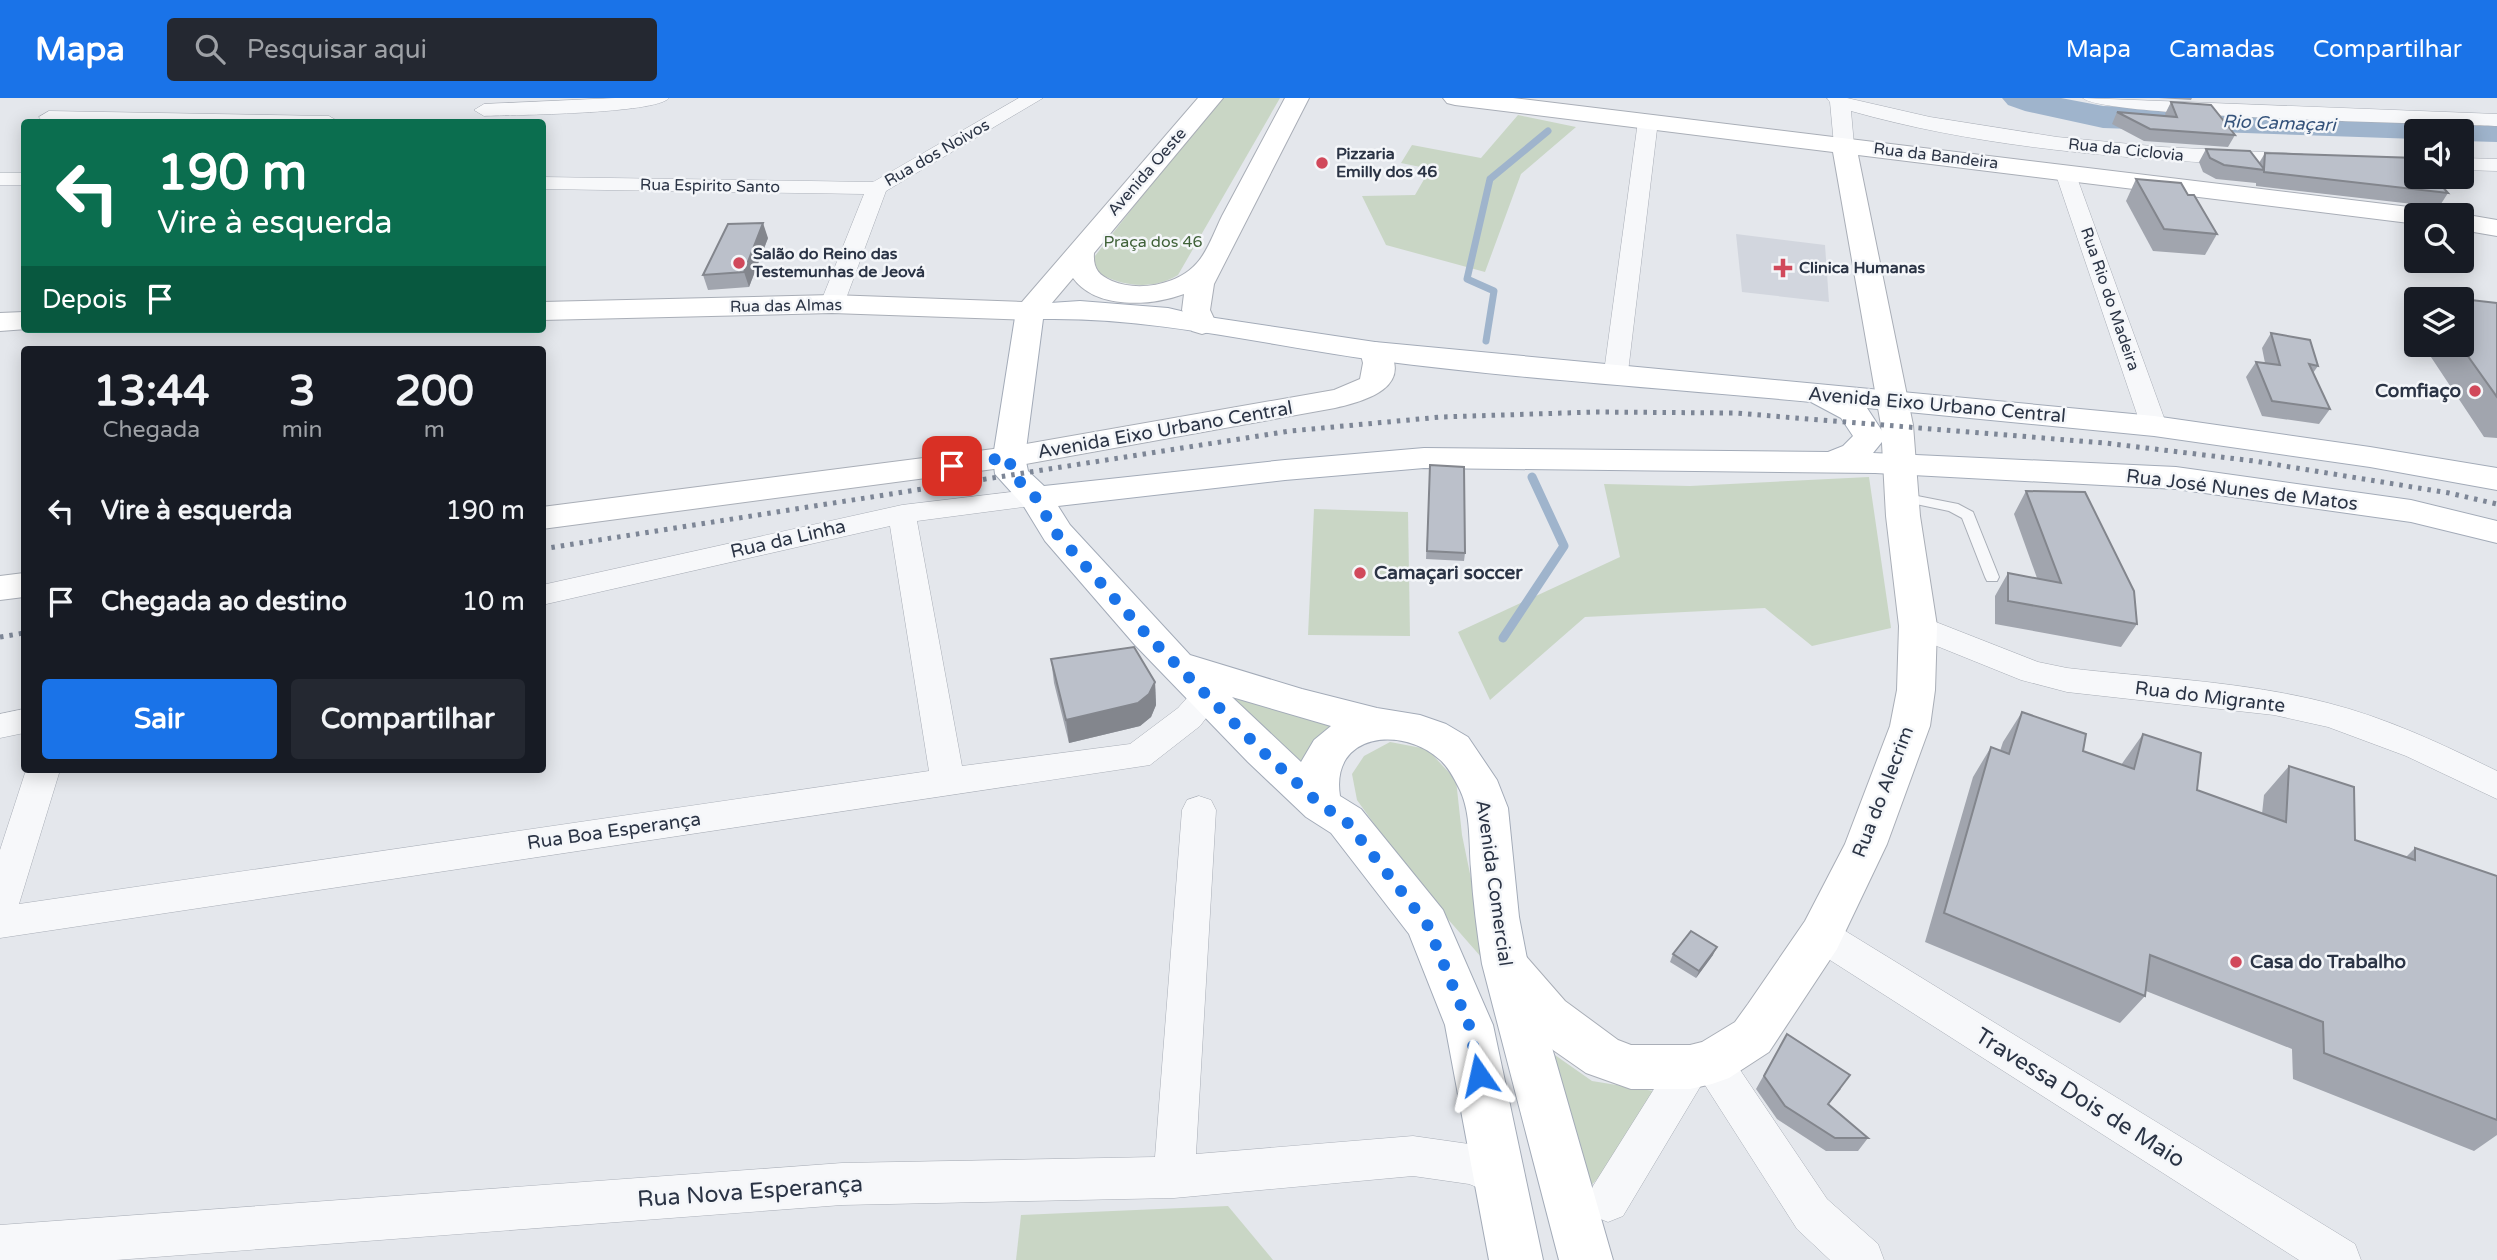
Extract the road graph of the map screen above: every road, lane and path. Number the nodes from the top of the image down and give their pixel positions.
1 (227, 98) edge
2 (659, 98) edge
3 (1034, 98) edge
4 (1211, 98) edge
5 (1297, 98) edge
6 (1455, 98) edge
7 (2093, 98) edge
8 (1838, 100) edge
9 (484, 110) edge
10 (2152, 111) edge
11 (49, 117) dead end
12 (208, 118) junction
13 (238, 119) edge
14 (2497, 120) edge
15 (1648, 121) junction
16 (1844, 145) junction
17 (2167, 154) junction
18 (2327, 160) edge
19 (2474, 164) edge
20 (2497, 165) edge
21 (2065, 172) junction
22 (0, 179) edge
23 (21, 179) edge
24 (546, 183) edge
25 (877, 188) junction
26 (2404, 214) edge
27 (2474, 224) edge
28 (2497, 228) edge
29 (1081, 249) junction
30 (1207, 269) junction
31 (832, 304) junction
32 (546, 311) edge
33 (1030, 311) junction
34 (21, 321) edge
35 (0, 322) edge
36 (1202, 324) junction
37 (1375, 351) junction
38 (1616, 372) junction
39 (1809, 393) junction
40 (1891, 400) junction
41 (2154, 426) junction
42 (1009, 457) junction
43 (1828, 464) junction
44 (2497, 479) edge
45 (1901, 480) junction
46 (1036, 498) junction
47 (902, 514) junction
48 (546, 517) edge
49 (2497, 532) edge
50 (1993, 577) dead end
51 (21, 585) edge
52 (0, 588) edge
53 (546, 594) edge
54 (1918, 626) junction
55 (1180, 666) junction
56 (1206, 697) junction
57 (21, 722) edge
58 (1377, 723) junction
59 (0, 726) edge
60 (42, 773) edge
61 (948, 781) junction
62 (2497, 786) edge
63 (1321, 805) junction
64 (1199, 810) dead end
65 (0, 906) edge
66 (0, 922) edge
67 (1821, 935) junction
68 (1505, 964) junction
69 (1701, 1065) junction
70 (1498, 1175) junction
71 (1174, 1177) junction
72 (1608, 1201) dead end
73 (0, 1247) edge
74 (1516, 1260) edge
75 (1586, 1260) edge
76 (1862, 1260) edge
77 (2339, 1260) edge

1 - 12 street
2 - 9 street
3 - 25 street, Rua dos Noivos
4 - 29 main road, Avenida Oeste
5 - 30 main road
6 - 15 main road, Rua da Bandeira
7 - 10 street
8 - 16 street, Rua da Ciclovia
8 - 17 street, Rua da Ciclovia
10 - 14 street
10 - 17 street
11 - 12 street
12 - 13 street
15 - 16 main road, Rua da Bandeira
15 - 38 street
16 - 21 main road, Rua da Bandeira
16 - 40 main road, Rua do Alecrim
17 - 18 street, Rua da Ciclovia
19 - 20 street
21 - 26 main road, Rua da Bandeira
21 - 41 street, Rua Rio do Madeira
22 - 23 street
24 - 25 street, Rua Espirito Santo
25 - 31 street, Rua dos Noivos
27 - 28 main road
29 - 30 main road
29 - 33 main road, Avenida Oeste
30 - 36 main road
31 - 32 main road, Rua das Almas
31 - 33 main road, Rua das Almas
33 - 36 main road, Avenida Eixo Urbano Central
33 - 42 main road
34 - 35 main road
36 - 37 main road, Avenida Eixo Urbano Central
37 - 38 main road, Avenida Eixo Urbano Central
37 - 42 main road, Avenida Eixo Urbano Central
38 - 39 main road, Avenida Eixo Urbano Central
39 - 40 main road, Avenida Eixo Urbano Central
39 - 43 main road
40 - 41 main road, Avenida Eixo Urbano Central
40 - 45 main road, Rua do Alecrim
41 - 44 main road, Avenida Eixo Urbano Central
42 - 46 main road, Avenida Comercial
42 - 48 main road, Avenida Eixo Urbano Central
43 - 45 main road
43 - 46 main road
45 - 49 main road, Rua José Nunes de Matos
45 - 50 lane
45 - 54 main road, Rua do Alecrim
46 - 47 street, Rua da Linha
46 - 55 main road, Avenida Comercial
47 - 53 street, Rua da Linha
47 - 61 street
51 - 52 main road
54 - 62 street, Rua do Migrante
54 - 67 main road, Rua do Alecrim
55 - 56 main road, Avenida Comercial
55 - 58 main road, Avenida Comercial
56 - 61 street, Rua Boa Esperança
56 - 63 main road, Avenida Comercial
57 - 59 street
58 - 63 main road
58 - 68 main road, Avenida Comercial
60 - 65 street
61 - 66 street, Rua Boa Esperança
63 - 70 main road, Avenida Comercial
64 - 71 street
67 - 69 main road, Rua do Alecrim
67 - 77 street, Travessa Dois de Maio
68 - 69 main road
68 - 75 main road, Avenida Comercial
69 - 72 street
69 - 76 street
70 - 71 street, Rua Nova Esperança
70 - 74 main road, Avenida Comercial
71 - 73 street, Rua Nova Esperança

